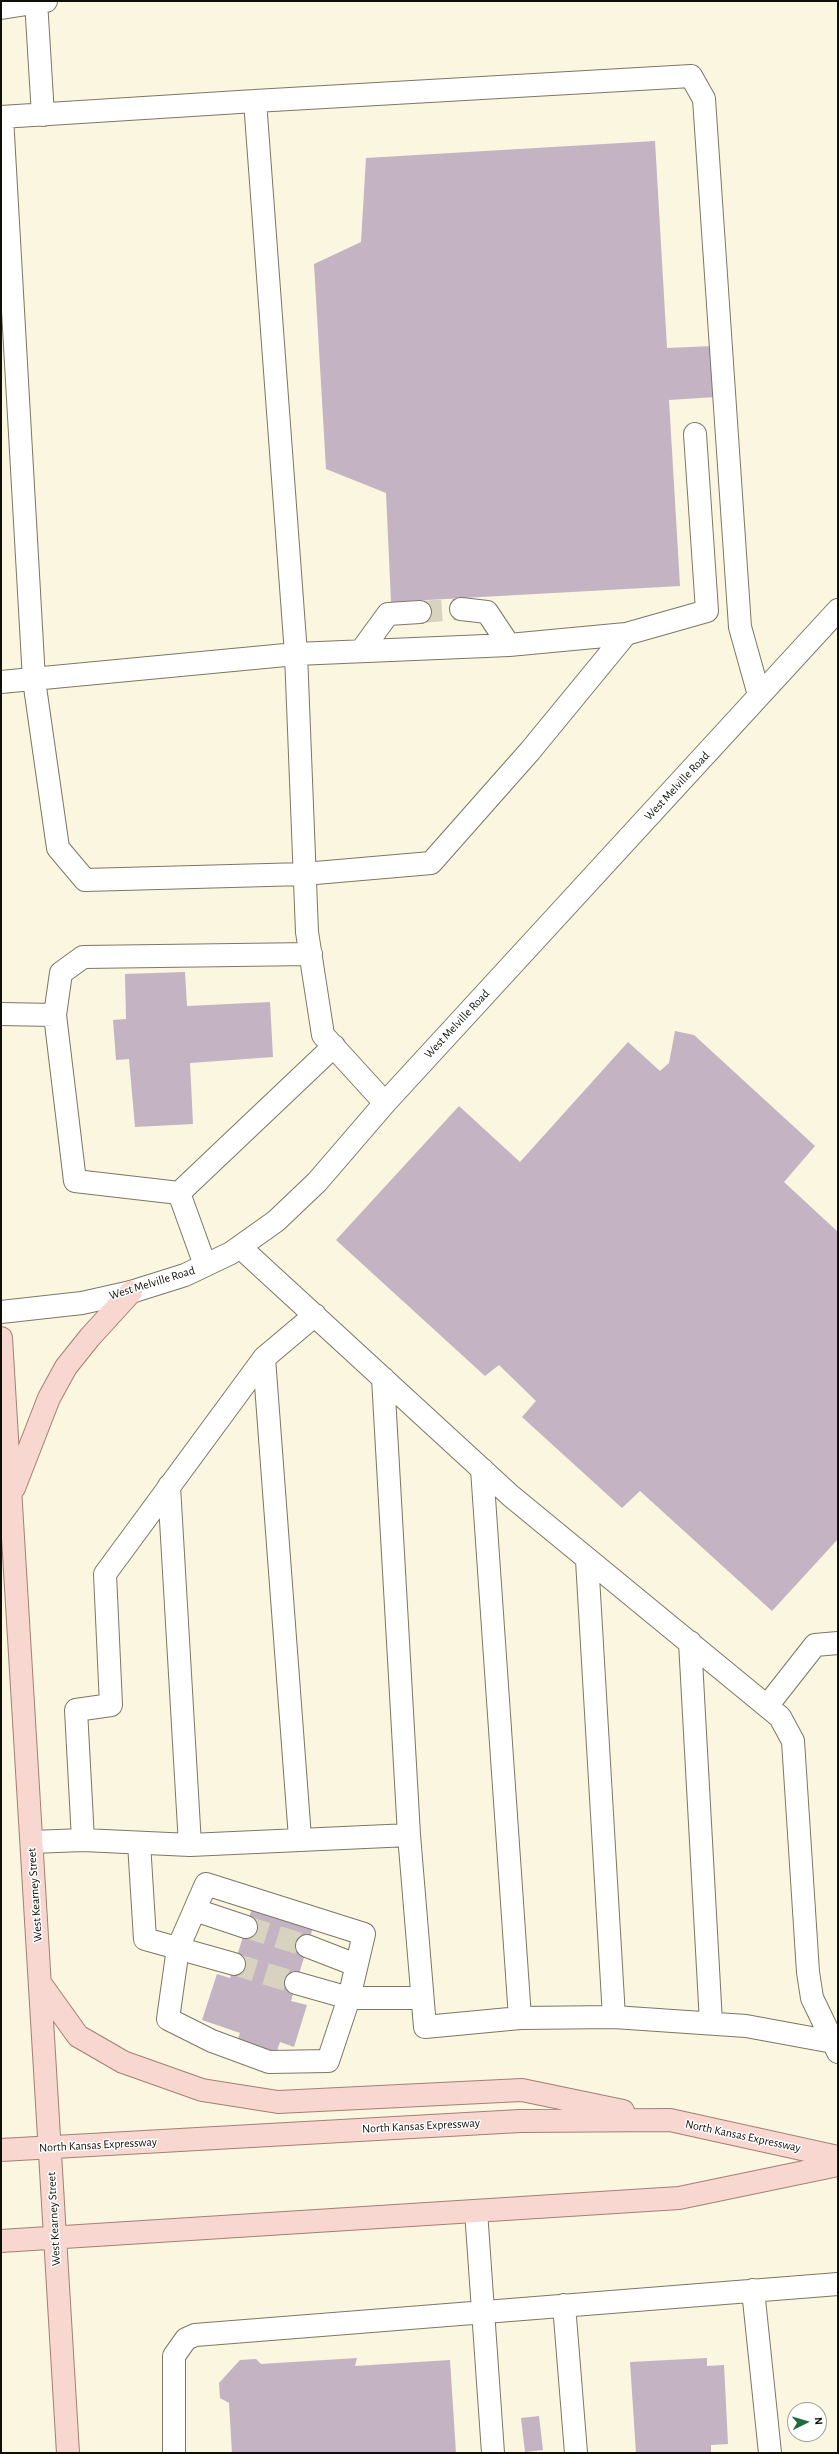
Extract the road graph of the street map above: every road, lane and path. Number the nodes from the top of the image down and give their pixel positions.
1 (39, 1) edge
2 (1, 8) edge
3 (254, 101) junction
4 (43, 115) junction
5 (2, 117) edge
6 (695, 434) dead end
7 (461, 609) tunnel mouth
8 (838, 610) edge
9 (420, 612) tunnel mouth
10 (626, 634) junction
11 (509, 645) junction
12 (361, 651) junction
13 (296, 654) junction
14 (34, 680) junction
15 (1, 682) edge
16 (759, 695) junction
17 (304, 874) junction
18 (311, 954) junction
19 (1, 1014) edge
20 (55, 1015) junction
21 (334, 1046) junction
22 (385, 1102) junction
23 (179, 1193) junction
24 (240, 1247) junction
25 (205, 1265) junction
26 (131, 1292) junction
27 (1, 1312) edge
28 (315, 1315) junction
29 (1, 1338) edge
30 (264, 1358) junction
31 (383, 1378) junction
32 (482, 1468) junction
33 (169, 1486) junction
34 (10, 1500) junction
35 (588, 1560) junction
36 (690, 1642) junction
37 (838, 1643) edge
38 (767, 1706) junction
39 (409, 1835) junction
40 (300, 1838) junction
41 (82, 1840) junction
42 (32, 1842) junction
43 (139, 1843) junction
44 (190, 1845) junction
45 (195, 1910) junction
46 (246, 1927) tunnel mouth
47 (307, 1946) tunnel mouth
48 (178, 1948) junction
49 (234, 1964) tunnel mouth
50 (356, 1965) junction
51 (40, 1983) junction
52 (296, 1983) tunnel mouth
53 (349, 1998) junction
54 (422, 1998) junction
55 (614, 2017) junction
56 (520, 2018) junction
57 (711, 2023) junction
58 (835, 2047) edge
59 (670, 2120) junction
60 (50, 2148) junction
61 (1, 2150) edge
62 (838, 2157) edge
63 (838, 2165) edge
64 (476, 2211) junction
65 (55, 2238) junction
66 (1, 2241) edge
67 (838, 2284) edge
68 (754, 2290) junction
69 (564, 2305) junction
70 (482, 2311) junction
71 (68, 2453) edge
72 (174, 2453) edge
73 (493, 2453) edge
74 (576, 2453) edge
75 (770, 2453) edge

1 - 2 street
1 - 4 street
3 - 4 street
3 - 13 street
3 - 16 street
4 - 5 street
5 - 14 street
6 - 10 street
7 - 11 street
8 - 16 street, West Melville Road
9 - 12 street
10 - 11 street
10 - 17 street
11 - 12 street
12 - 13 street
13 - 14 street
13 - 17 street
14 - 15 street
14 - 17 street
16 - 22 street, West Melville Road
17 - 18 street
18 - 20 street
18 - 21 street
19 - 20 street
20 - 23 street
21 - 22 street
21 - 23 street
22 - 24 street, West Melville Road
23 - 25 street
24 - 25 street, West Melville Road
24 - 28 street
25 - 26 street, West Melville Road
26 - 27 street, West Melville Road
26 - 34 main road
28 - 30 street
28 - 31 street
29 - 34 main road, West Kearney Street
30 - 33 street
30 - 40 street
31 - 32 street
31 - 39 street
32 - 35 street
32 - 56 street
33 - 41 street
33 - 44 street
34 - 42 main road, West Kearney Street
35 - 36 street
35 - 55 street
36 - 38 street
36 - 57 street
37 - 38 street
38 - 58 street
39 - 40 street
39 - 54 street
40 - 44 street
41 - 42 street
41 - 43 street
42 - 51 main road, West Kearney Street
43 - 44 street
43 - 48 street
45 - 46 street
45 - 48 street
45 - 50 street
47 - 50 street
48 - 49 street
48 - 53 street
50 - 53 street
51 - 59 main road
51 - 60 main road, West Kearney Street
52 - 53 street
53 - 54 street
54 - 56 street
55 - 56 street
55 - 57 street
57 - 58 street
59 - 60 main road, North Kansas Expressway
59 - 62 main road, North Kansas Expressway
60 - 61 main road, North Kansas Expressway
60 - 65 main road, West Kearney Street
63 - 64 main road, North Kansas Expressway
64 - 65 main road, North Kansas Expressway
64 - 70 street
65 - 66 main road, North Kansas Expressway
65 - 71 main road, West Kearney Street
67 - 68 street
68 - 69 street
68 - 75 street
69 - 70 street
69 - 74 street
70 - 72 street
70 - 73 street

